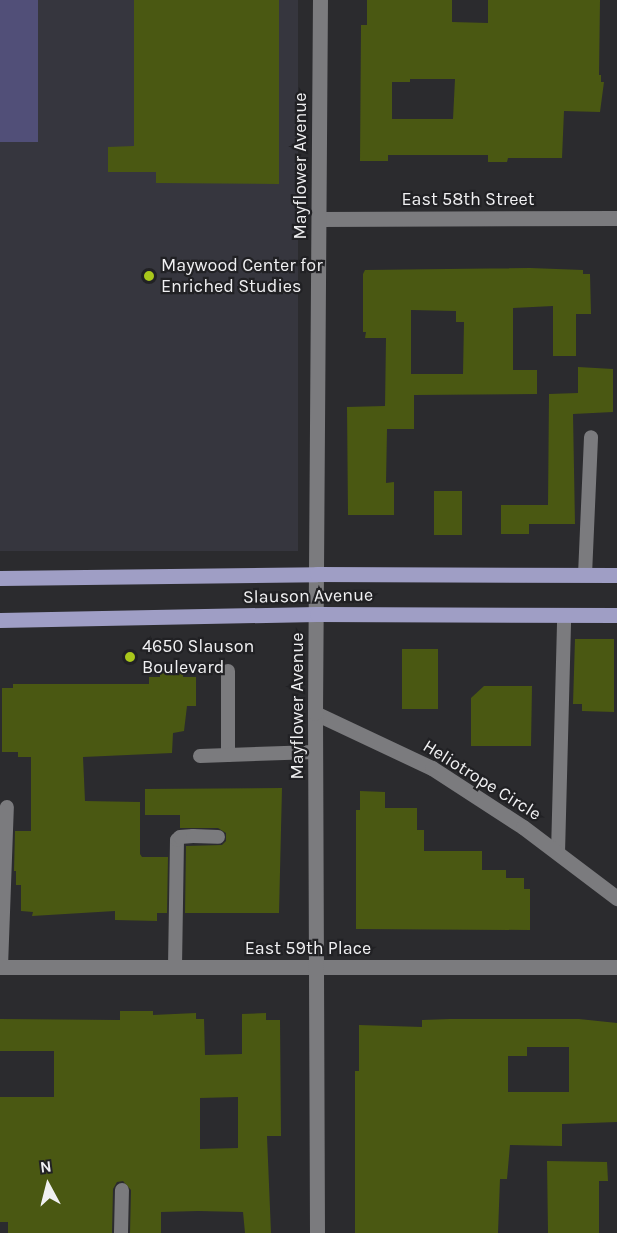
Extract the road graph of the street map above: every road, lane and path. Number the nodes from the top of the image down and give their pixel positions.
1 (321, 0) edge
2 (617, 218) edge
3 (319, 219) junction
4 (591, 436) dead end
5 (317, 574) junction
6 (585, 575) junction
7 (617, 575) edge
8 (0, 578) edge
9 (317, 614) junction
10 (617, 615) edge
11 (564, 616) junction
12 (0, 620) edge
13 (228, 671) dead end
14 (315, 713) junction
15 (315, 752) junction
16 (228, 755) junction
17 (200, 756) dead end
18 (7, 807) dead end
19 (218, 837) dead end
20 (558, 854) junction
21 (617, 898) edge
22 (0, 967) edge
23 (175, 967) junction
24 (316, 967) junction
25 (617, 967) edge
26 (122, 1190) dead end
27 (121, 1233) edge
28 (317, 1233) edge

1 - 3 street, Mayflower Avenue
2 - 3 street, East 58th Street
3 - 5 street, Mayflower Avenue
4 - 6 lane
5 - 6 main road, Slauson Avenue
5 - 8 main road, Slauson Avenue
5 - 9 street, Mayflower Avenue
6 - 7 main road, Slauson Avenue
9 - 11 main road, Slauson Avenue
9 - 12 main road, Slauson Avenue
9 - 14 street, Mayflower Avenue
10 - 11 main road, Slauson Avenue
11 - 20 lane
13 - 16 lane
14 - 15 street, Mayflower Avenue
14 - 20 street, Heliotrope Circle
15 - 16 lane
15 - 24 street, Mayflower Avenue
16 - 17 lane
18 - 22 lane
19 - 23 lane
20 - 21 street, Heliotrope Circle
22 - 23 street, East 59th Place
23 - 24 street, East 59th Place
24 - 25 street, East 59th Place
24 - 28 street, Mayflower Avenue
26 - 27 lane

